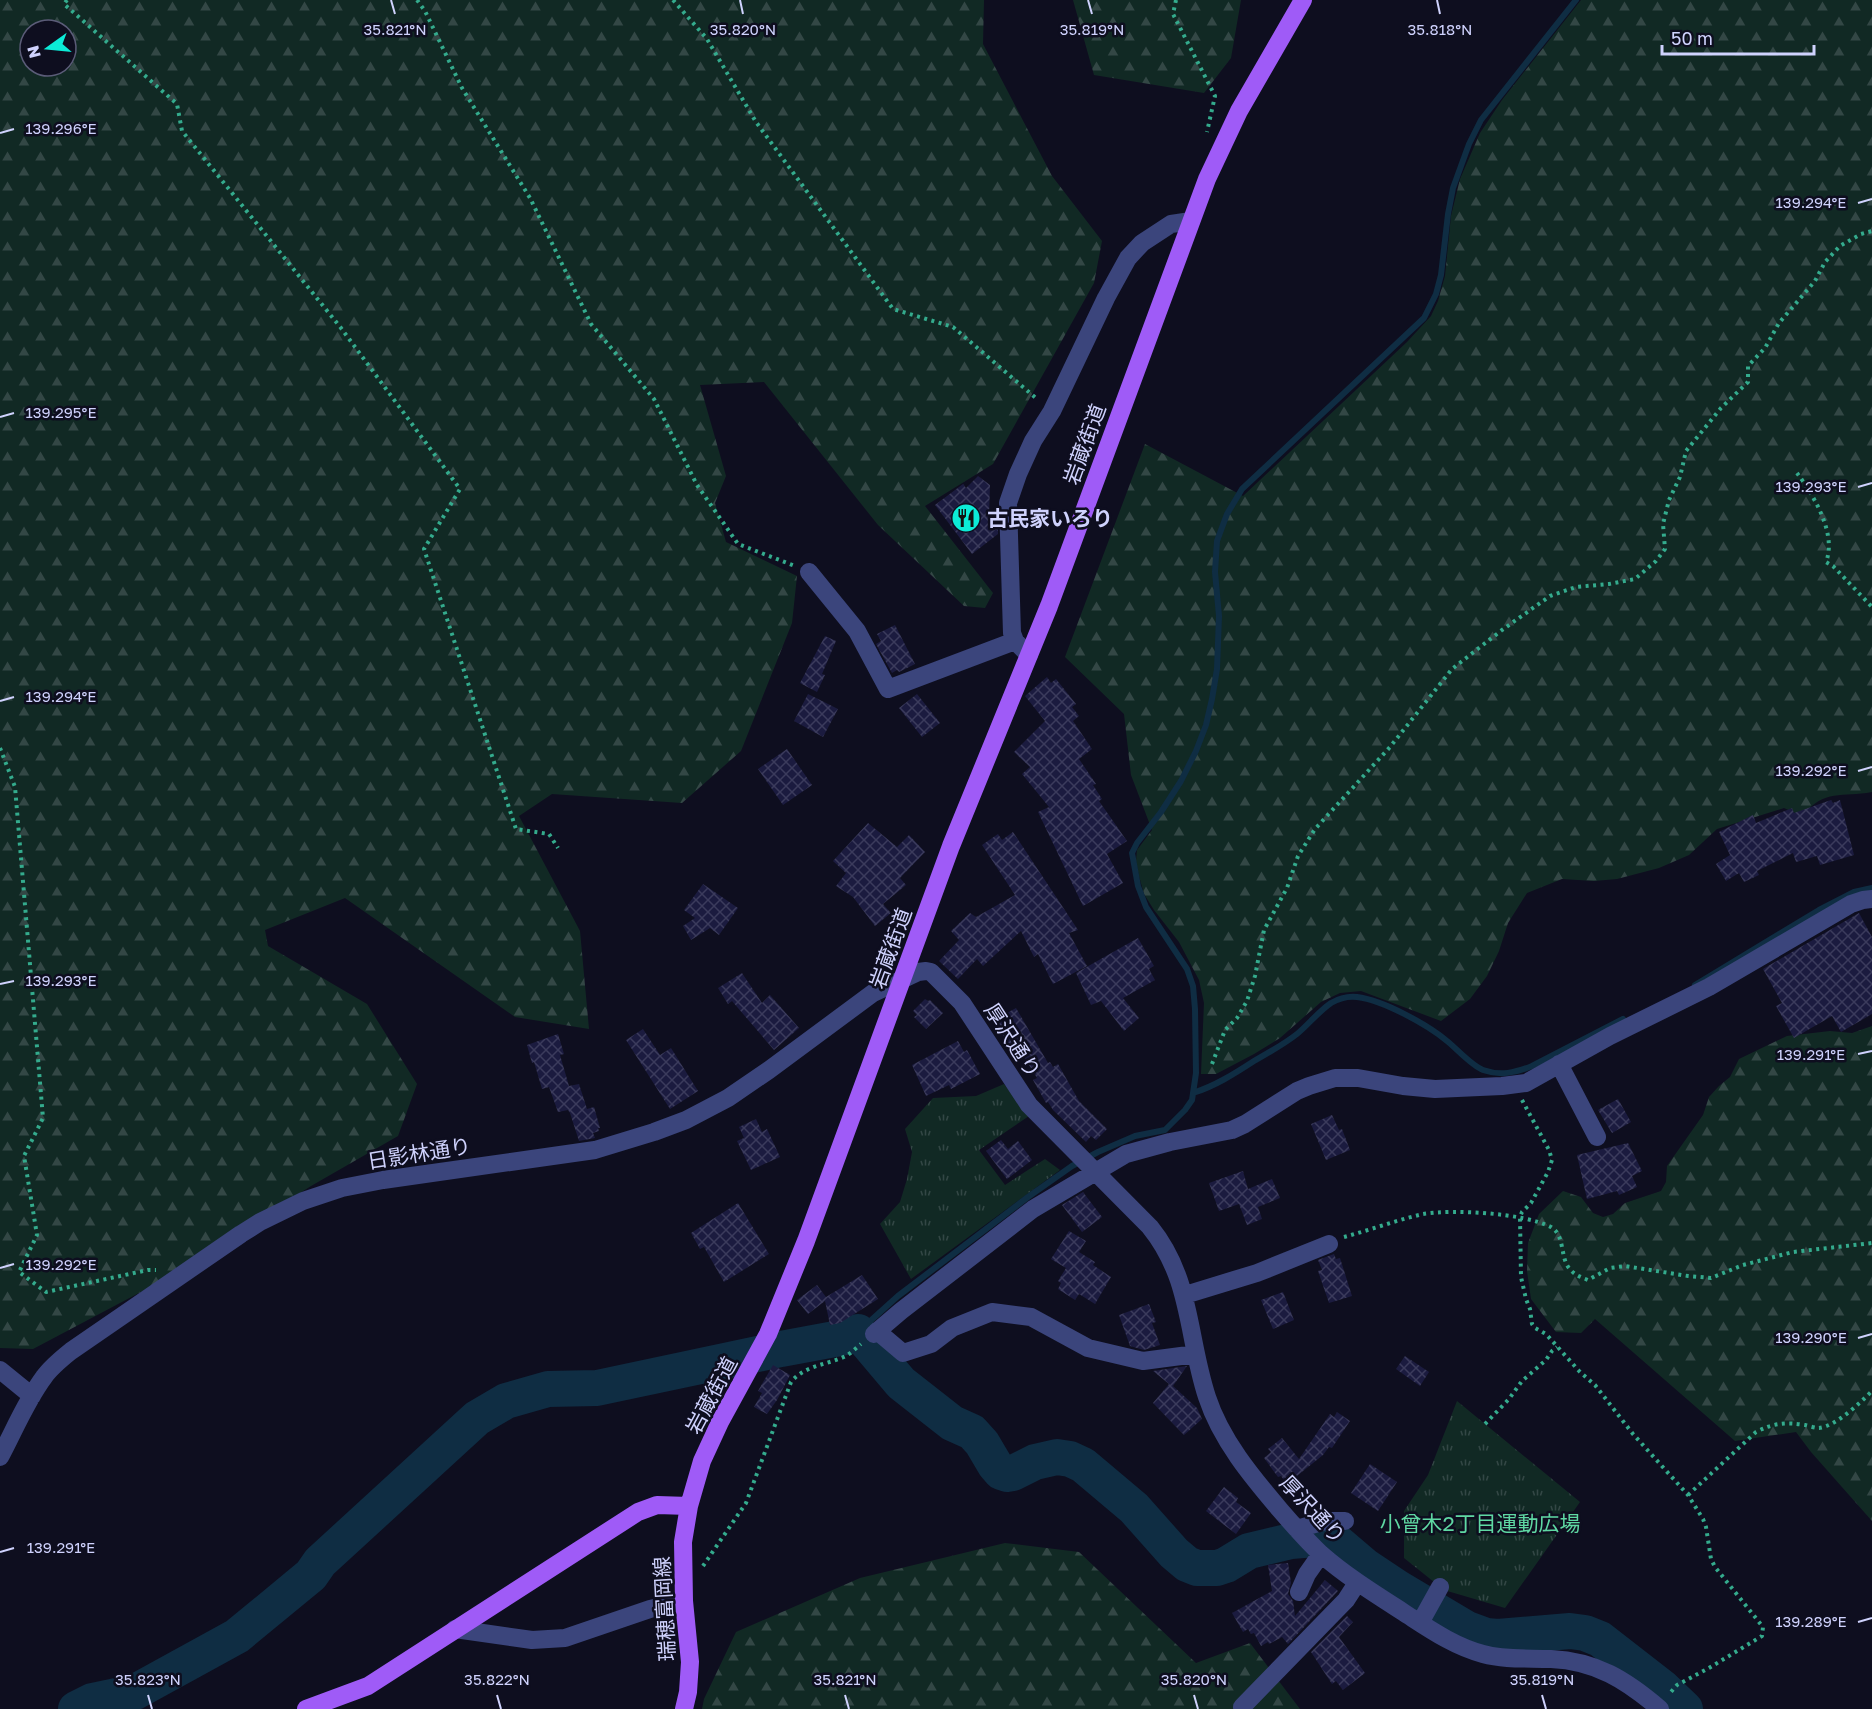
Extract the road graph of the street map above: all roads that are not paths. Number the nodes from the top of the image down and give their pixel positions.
1 (1303, 0) edge
2 (1191, 220) junction
3 (809, 572) road end
4 (1015, 641) junction
5 (1029, 655) junction
6 (1871, 895) edge
7 (902, 981) junction
8 (1559, 1064) junction
9 (1597, 1137) dead end
10 (1094, 1171) junction
11 (1329, 1244) road end
12 (1185, 1295) junction
13 (1196, 1354) junction
14 (0, 1370) edge
15 (32, 1396) junction
16 (0, 1457) edge
17 (689, 1506) junction
18 (1345, 1521) dead end
19 (1297, 1529) junction
20 (1321, 1554) junction
21 (1357, 1583) junction
22 (1299, 1592) dead end
23 (684, 1601) junction
24 (455, 1629) junction
25 (1242, 1707) dead end
26 (306, 1709) edge
27 (684, 1709) edge
28 (1660, 1709) edge

1 - 2 main road, 岩蔵街道
2 - 4 street
2 - 5 main road, 岩蔵街道
3 - 4 street
4 - 5 street
5 - 7 main road, 岩蔵街道
6 - 8 street
7 - 10 street, 厚沢通り
7 - 15 street, 日影林通り
7 - 17 main road, 岩蔵街道
8 - 9 street
8 - 10 street
10 - 12 street, 厚沢通り
10 - 13 street
11 - 12 street
12 - 13 street, 厚沢通り
13 - 19 street, 厚沢通り
14 - 15 street
15 - 16 street, 日影林通り
17 - 23 main road, 瑞穂富岡線
17 - 24 main road
18 - 19 street
19 - 20 street, 厚沢通り
20 - 21 street, 厚沢通り
20 - 22 street
21 - 25 street
21 - 28 street, 厚沢通り
23 - 24 street
23 - 27 main road, 瑞穂富岡線
24 - 26 main road

